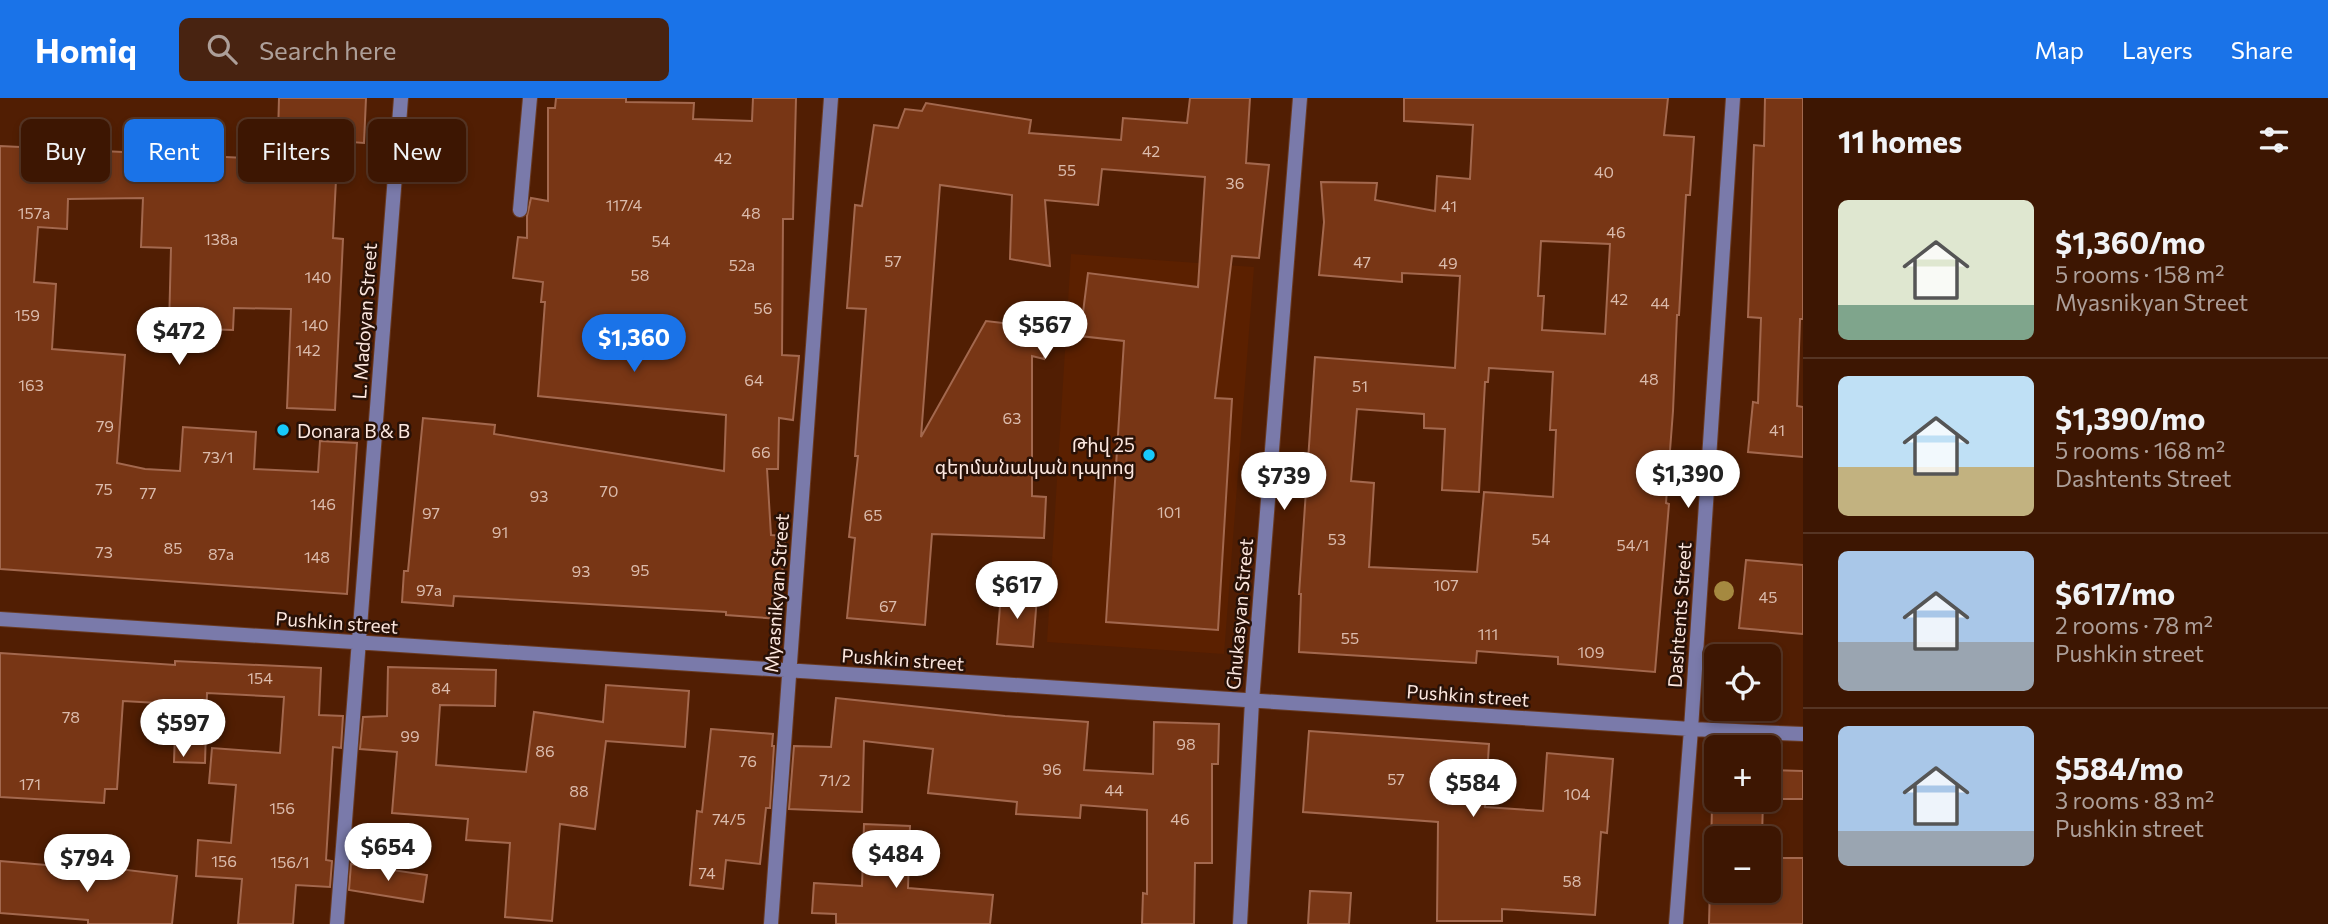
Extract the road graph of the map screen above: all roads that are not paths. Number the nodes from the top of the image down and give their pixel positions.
1 (401, 98) edge
2 (530, 98) edge
3 (831, 98) edge
4 (1300, 98) edge
5 (1732, 98) edge
6 (520, 210) dead end
7 (0, 620) edge
8 (358, 643) junction
9 (789, 670) junction
10 (1252, 701) junction
11 (1691, 729) junction
12 (1803, 734) edge
13 (337, 924) edge
14 (771, 924) edge
15 (1240, 924) edge
16 (1676, 924) edge

1 - 8 street, L. Madoyan Street
2 - 6 street
3 - 9 street, Myasnikyan Street
4 - 10 street, Ghukasyan Street
5 - 11 street, Dashtents Street
7 - 8 street, Pushkin street
8 - 9 street, Pushkin street
8 - 13 street, L. Madoyan Street
9 - 10 street, Pushkin street
9 - 14 street, Myasnikyan Street
10 - 11 street, Pushkin street
10 - 15 street, Ghukasyan Street
11 - 12 street, Pushkin street
11 - 16 street, Dashtents Street

